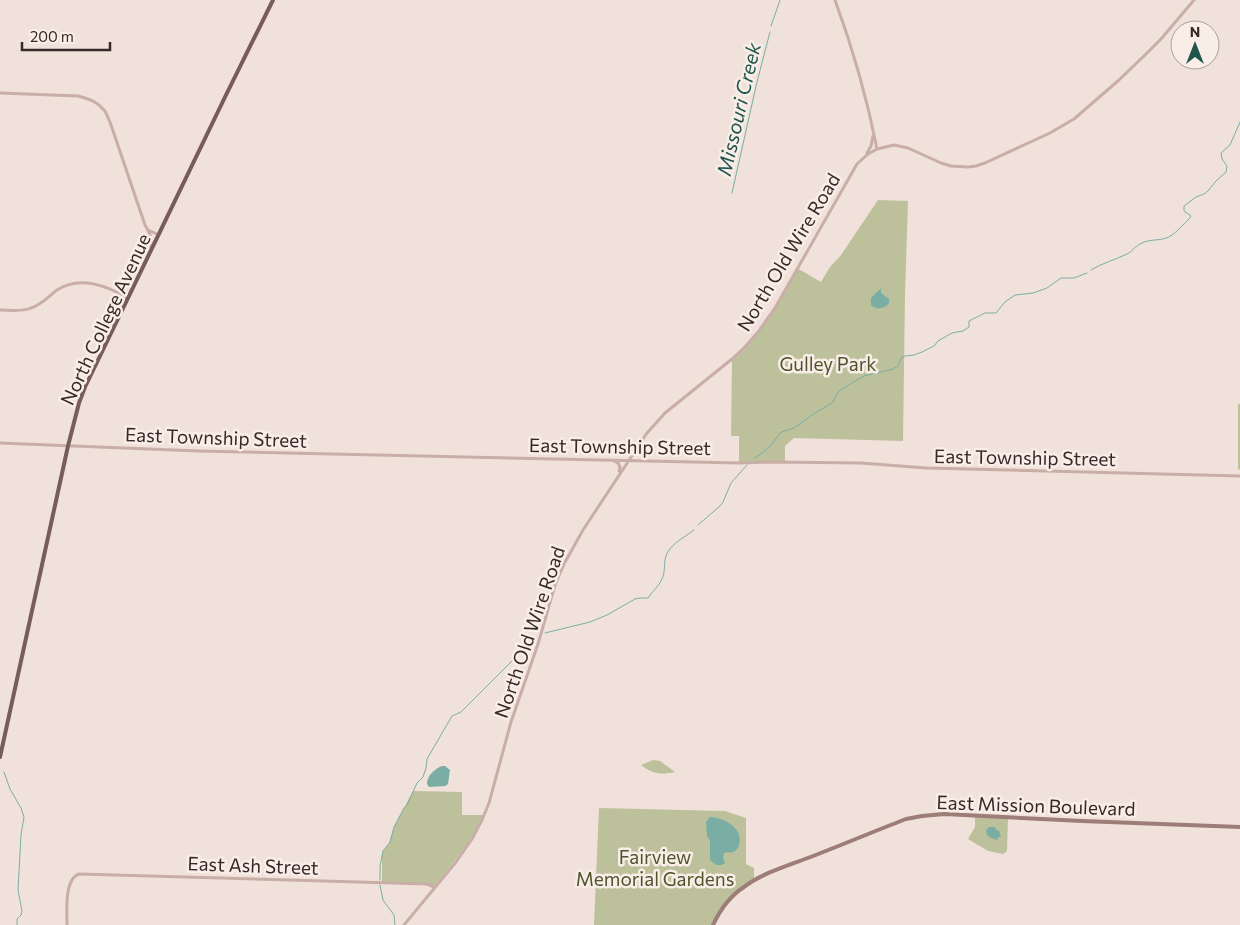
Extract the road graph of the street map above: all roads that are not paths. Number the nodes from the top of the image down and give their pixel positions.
1 (273, 0) edge
2 (835, 0) edge
3 (1194, 0) edge
4 (0, 93) edge
5 (873, 131) junction
6 (877, 149) junction
7 (865, 156) junction
8 (148, 230) junction
9 (159, 236) junction
10 (151, 252) junction
11 (128, 298) junction
12 (0, 310) edge
13 (0, 443) edge
14 (68, 446) junction
15 (611, 460) junction
16 (628, 460) junction
17 (617, 476) junction
18 (1240, 476) edge
19 (0, 757) edge
20 (1240, 826) edge
21 (434, 887) junction
22 (67, 925) edge
23 (404, 925) edge
24 (713, 925) edge

1 - 9 main road, North College Avenue
2 - 5 street
3 - 6 street, North Old Wire Road
4 - 8 street
5 - 6 street
5 - 7 street
6 - 7 street, North Old Wire Road
7 - 16 street, North Old Wire Road
8 - 9 street
8 - 10 street
9 - 10 main road, North College Avenue
10 - 11 main road, North College Avenue
11 - 12 street
11 - 14 main road, North College Avenue
13 - 14 street, East Township Street
14 - 15 street, East Township Street
14 - 19 main road, North College Avenue
15 - 16 street, East Township Street
15 - 17 street
16 - 17 street, North Old Wire Road
16 - 18 street, East Township Street
17 - 21 street, North Old Wire Road
20 - 24 main road, East Mission Boulevard
21 - 22 street, East Ash Street
21 - 23 street, North Old Wire Road

